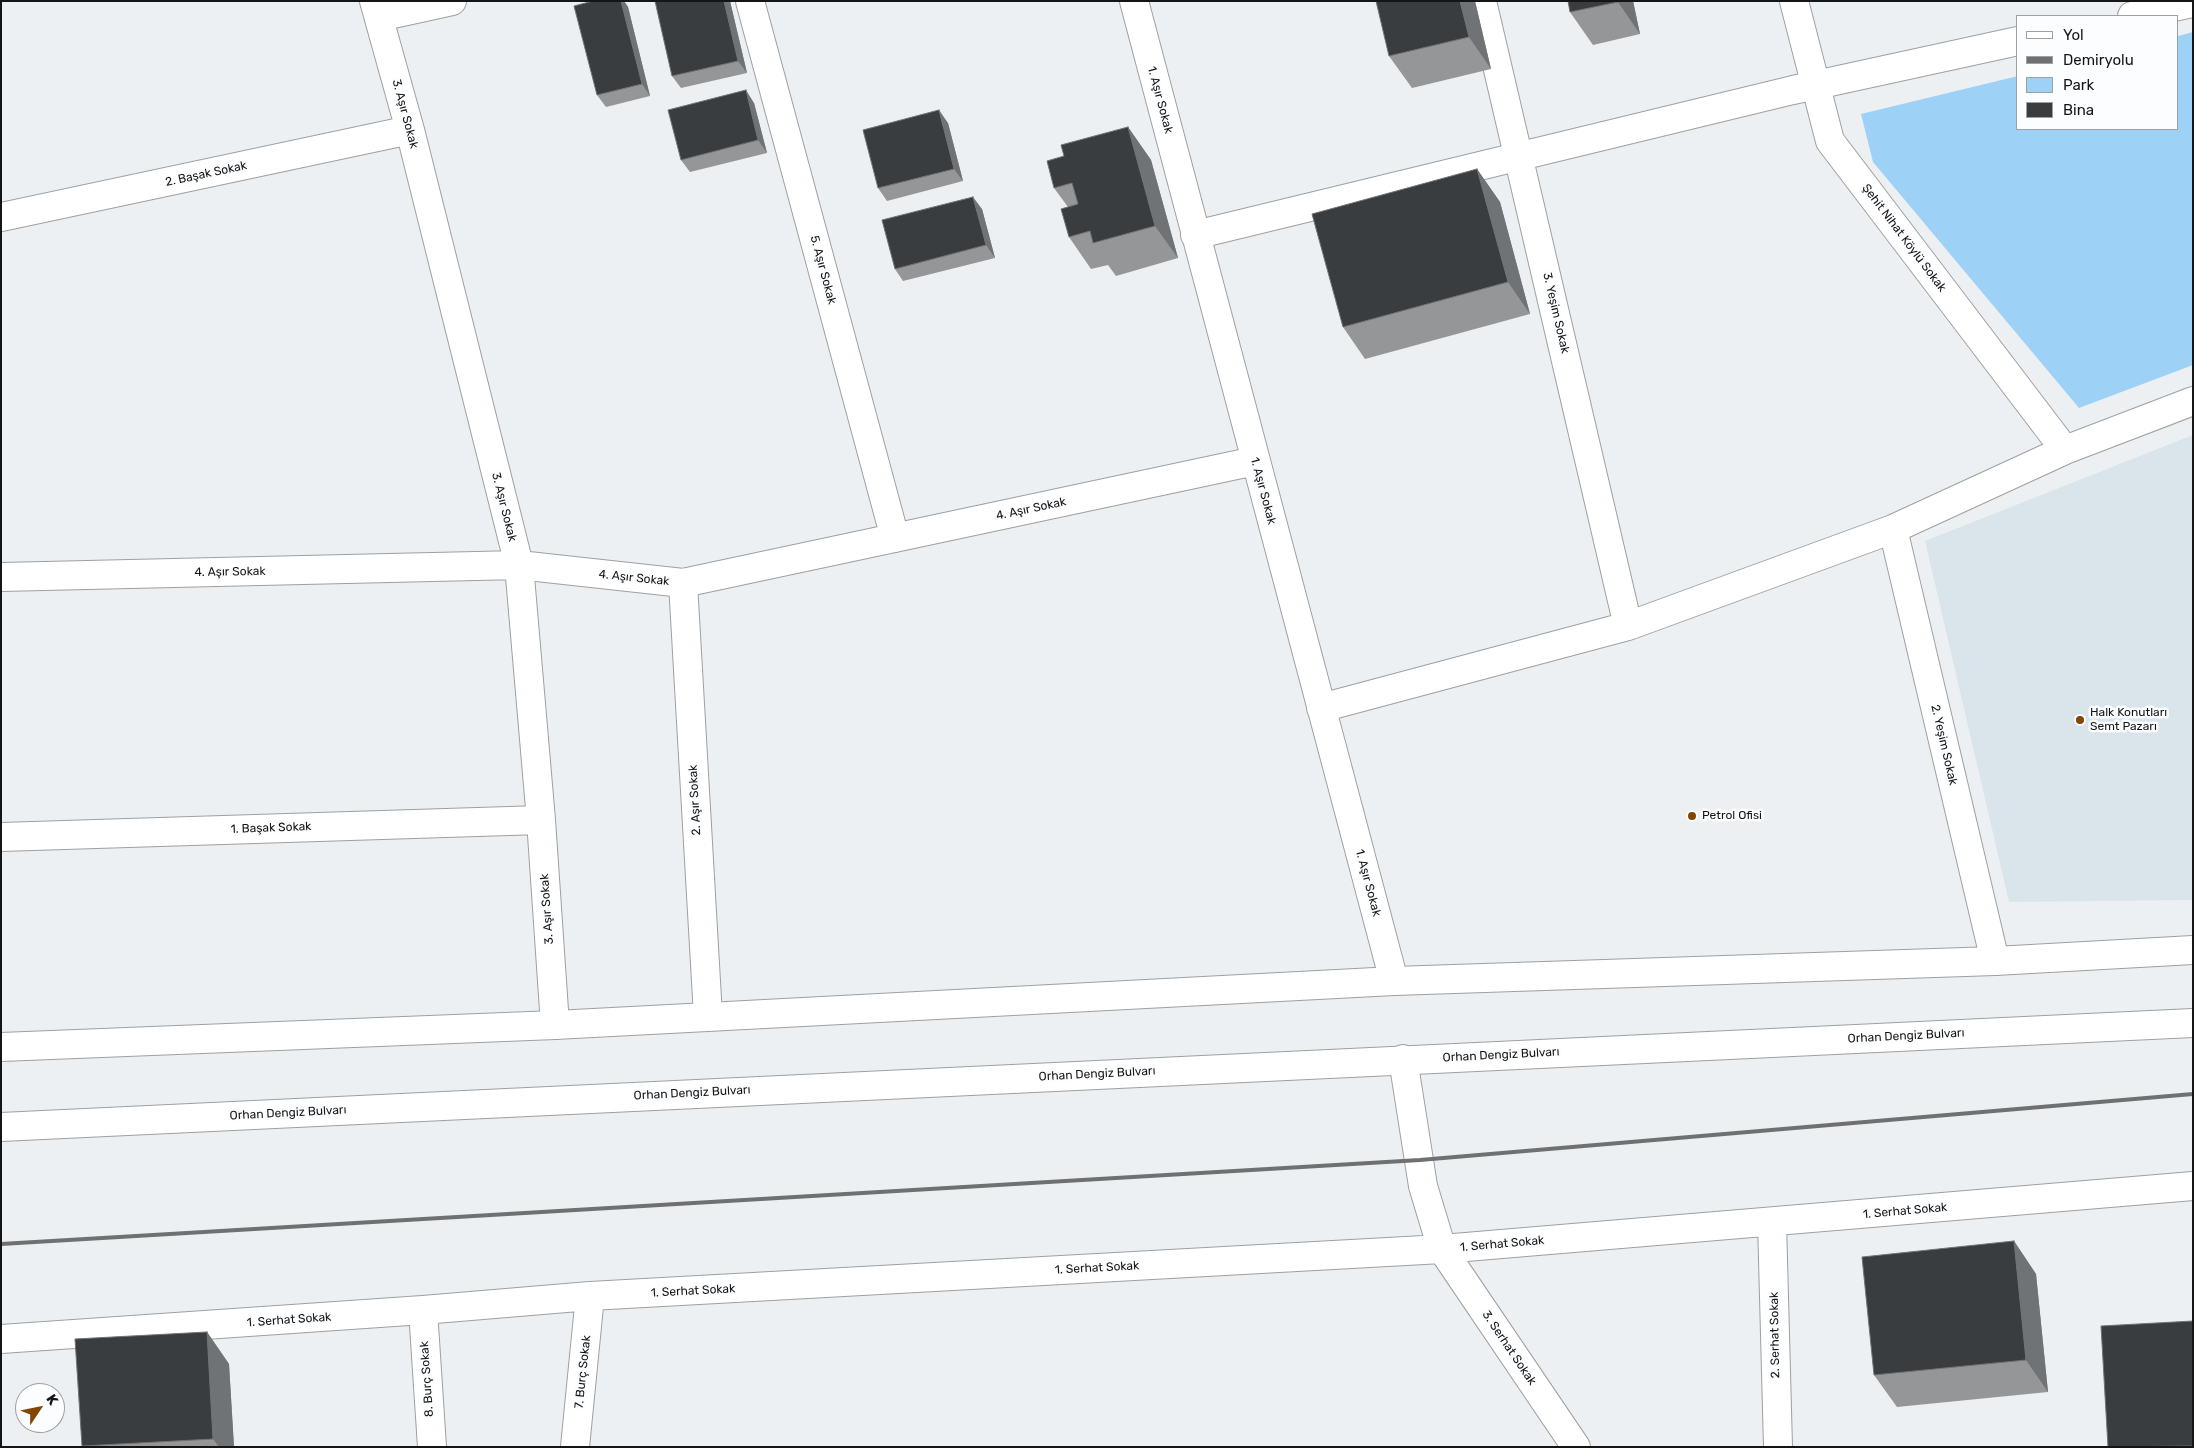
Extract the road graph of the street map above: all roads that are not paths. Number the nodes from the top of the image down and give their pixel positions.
1 (452, 1) edge
2 (750, 1) edge
3 (1134, 1) edge
4 (1482, 1) edge
5 (1794, 1) edge
6 (2193, 3) edge
7 (377, 9) edge
8 (2137, 15) edge
9 (2016, 41) edge
10 (1816, 85) junction
11 (410, 130) junction
12 (1519, 156) junction
13 (1, 217) edge
14 (1196, 235) junction
15 (2193, 401) edge
16 (2065, 450) junction
17 (1255, 461) junction
18 (1893, 529) junction
19 (896, 538) junction
20 (519, 565) junction
21 (1, 577) edge
22 (683, 583) junction
23 (1628, 626) junction
24 (1321, 708) junction
25 (541, 820) junction
26 (1, 836) edge
27 (2193, 950) edge
28 (1994, 961) junction
29 (1394, 981) junction
30 (708, 1016) junction
31 (2193, 1023) edge
32 (555, 1025) junction
33 (1, 1048) edge
34 (1403, 1059) junction
35 (1, 1127) edge
36 (2193, 1186) edge
37 (1772, 1222) junction
38 (1442, 1248) junction
39 (590, 1296) junction
40 (423, 1310) junction
41 (1, 1339) edge
42 (432, 1447) edge
43 (575, 1447) edge
44 (1576, 1447) edge
45 (1778, 1447) edge

1 - 7 street
2 - 19 street, 5. Aşır Sokak
3 - 14 street, 1. Aşır Sokak
4 - 12 street, 3. Yeşim Sokak
5 - 10 street, Şehit Nihat Köylü Sokak
6 - 8 street
7 - 11 street, 3. Aşır Sokak
9 - 10 street
10 - 12 street
10 - 16 street, Şehit Nihat Köylü Sokak
11 - 13 street, 2. Başak Sokak
11 - 20 street, 3. Aşır Sokak
12 - 14 street
12 - 23 street, 3. Yeşim Sokak
14 - 17 street, 1. Aşır Sokak
15 - 16 street
16 - 18 street
17 - 19 street, 4. Aşır Sokak
17 - 24 street, 1. Aşır Sokak
18 - 23 street
18 - 28 street, 2. Yeşim Sokak
19 - 22 street, 4. Aşır Sokak
20 - 21 street, 4. Aşır Sokak
20 - 22 street, 4. Aşır Sokak
20 - 25 street, 3. Aşır Sokak
22 - 30 street, 2. Aşır Sokak
23 - 24 street
24 - 29 street, 1. Aşır Sokak
25 - 26 street, 1. Başak Sokak
25 - 32 street, 3. Aşır Sokak
27 - 28 street
28 - 29 street
29 - 30 street
30 - 32 street
31 - 34 street, Orhan Dengiz Bulvarı
32 - 33 street
34 - 35 street, Orhan Dengiz Bulvarı
34 - 38 street, 3. Serhat Sokak
36 - 37 street, 1. Serhat Sokak
37 - 38 street, 1. Serhat Sokak
37 - 45 street, 2. Serhat Sokak
38 - 39 street, 1. Serhat Sokak
38 - 44 street, 3. Serhat Sokak
39 - 40 street, 1. Serhat Sokak
39 - 43 street, 7. Burç Sokak
40 - 41 street, 1. Serhat Sokak
40 - 42 street, 8. Burç Sokak

